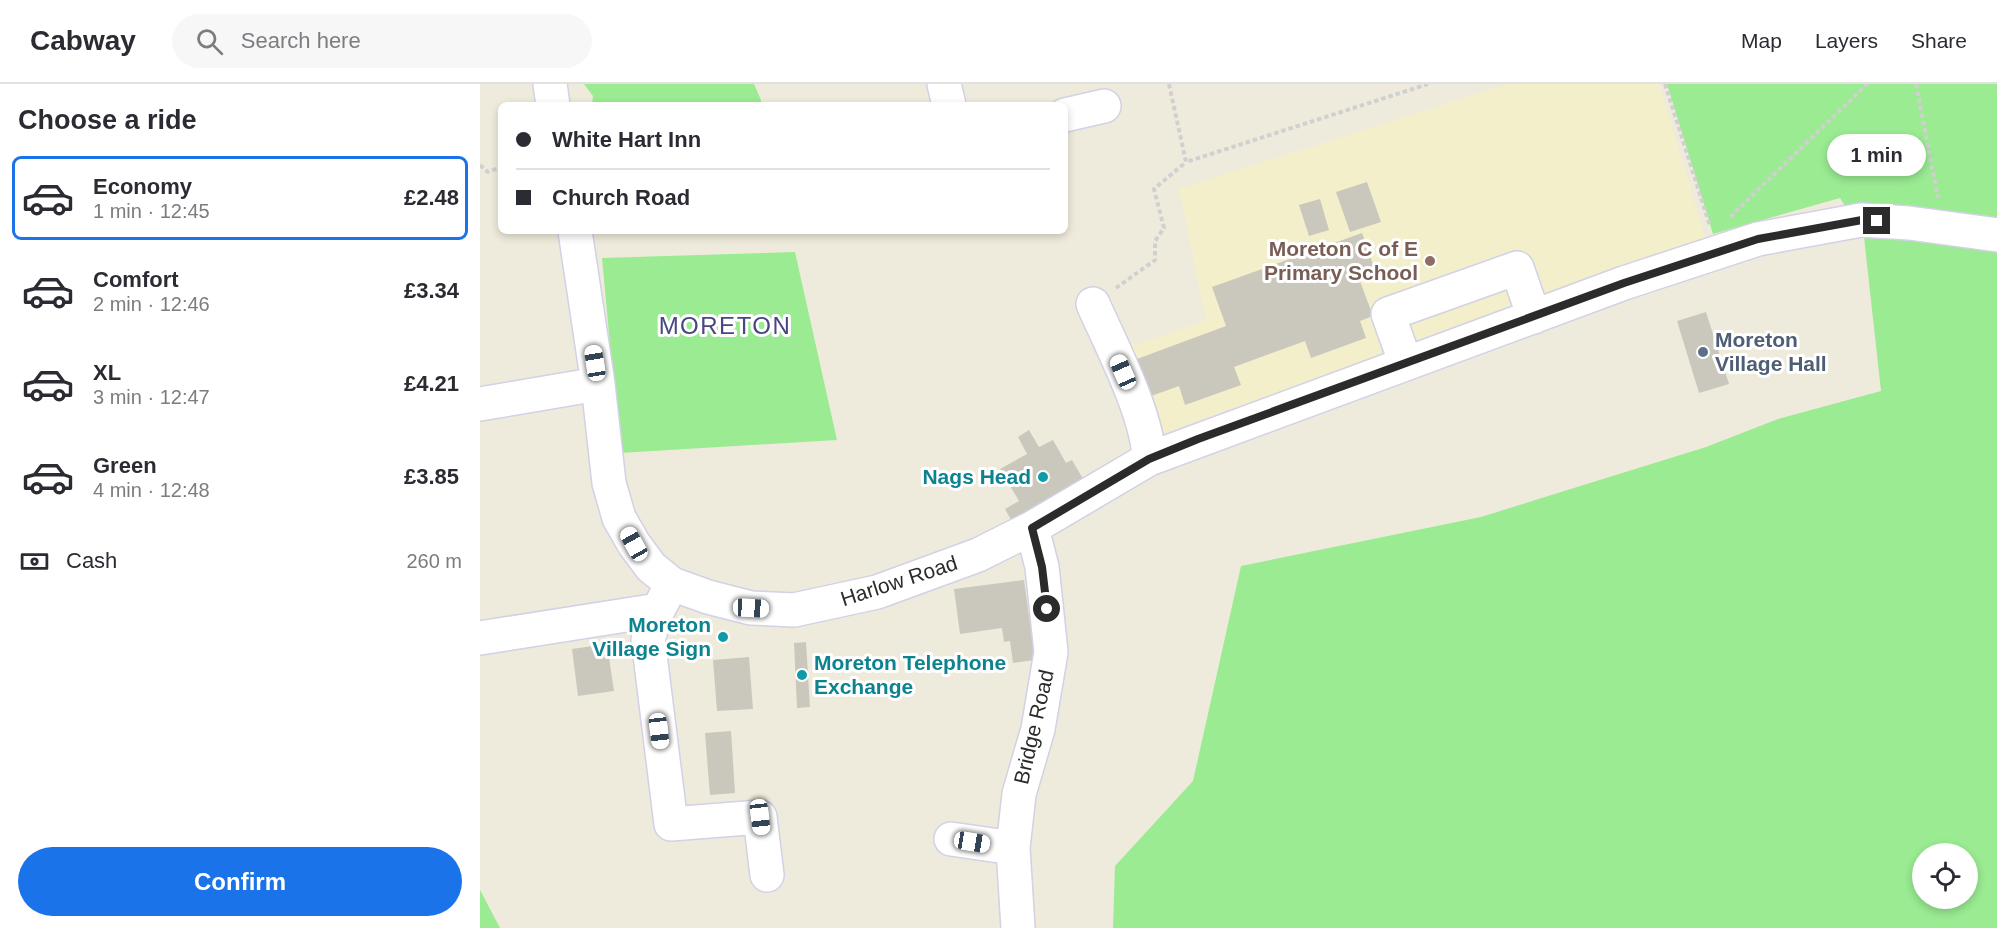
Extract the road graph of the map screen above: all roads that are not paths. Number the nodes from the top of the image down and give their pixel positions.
1 (550, 84) edge
2 (944, 84) edge
3 (553, 102) edge
4 (948, 102) edge
5 (1104, 106) dead end
6 (1068, 114) edge
7 (575, 234) edge
8 (1997, 235) edge
9 (1093, 304) road end
10 (1534, 316) junction
11 (1406, 364) junction
12 (598, 384) junction
13 (480, 404) edge
14 (1149, 459) junction
15 (1032, 528) junction
16 (665, 597) junction
17 (480, 638) edge
18 (951, 839) dead end
19 (1014, 848) junction
20 (767, 875) dead end
21 (1018, 928) edge

1 - 3 street
2 - 4 street
5 - 6 street
7 - 12 street, Harlow Road
8 - 10 street, Harlow Road
9 - 14 street
10 - 11 street, Harlow Road
10 - 11 street
11 - 14 street, Harlow Road
12 - 13 street
12 - 16 street, Harlow Road
14 - 15 street, Harlow Road
15 - 16 street, Harlow Road
15 - 19 street, Bridge Road
16 - 17 street
16 - 20 street
18 - 19 street
19 - 21 street, Bridge Road

